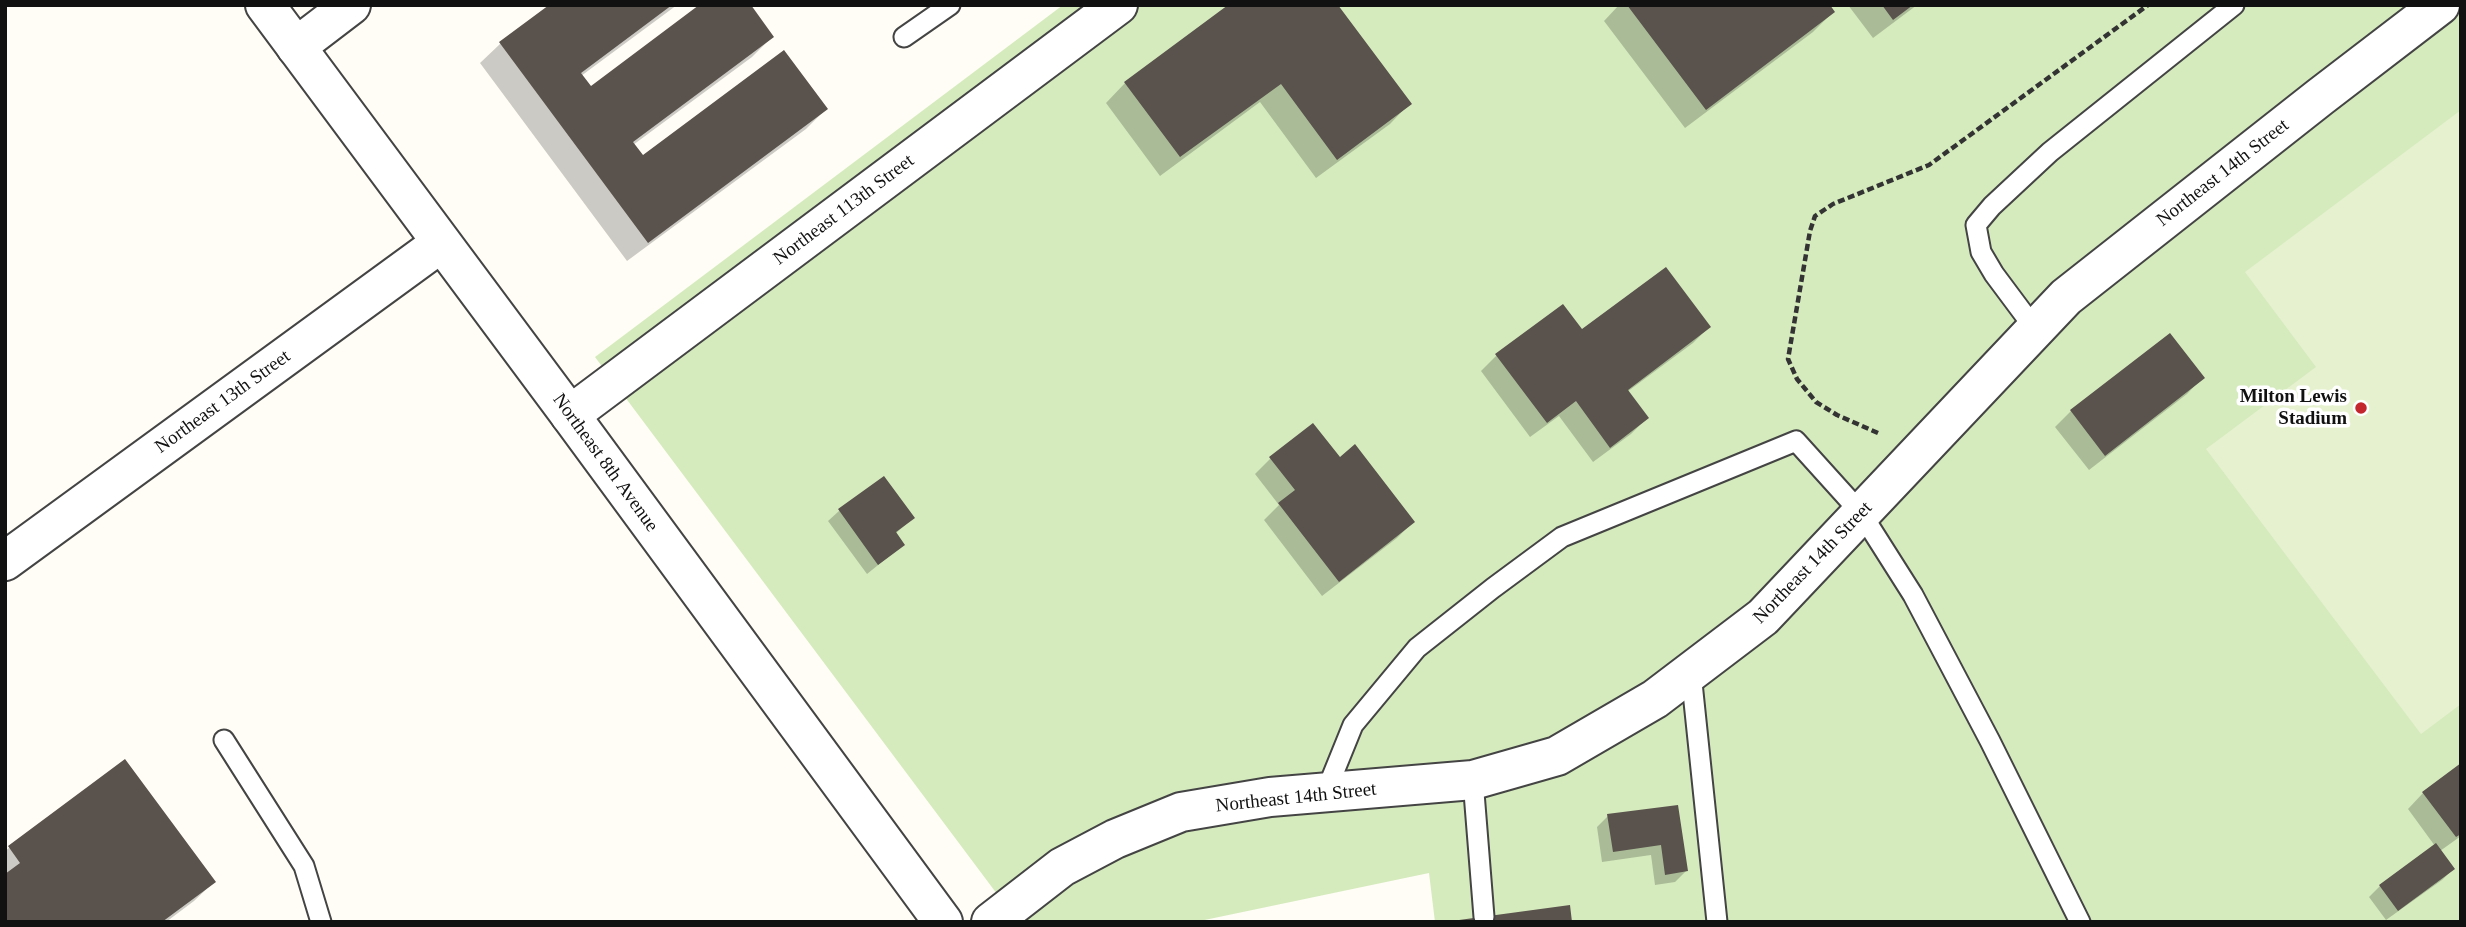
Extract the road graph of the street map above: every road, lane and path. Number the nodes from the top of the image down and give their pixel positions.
1 (265, 5) edge
2 (351, 5) edge
3 (950, 5) edge
4 (1118, 5) edge
5 (2148, 5) edge
6 (2234, 5) edge
7 (2440, 5) edge
8 (904, 37) dead end
9 (296, 47) junction
10 (441, 243) junction
11 (2035, 329) junction
12 (570, 415) junction
13 (1878, 433) dead end
14 (1861, 513) junction
15 (5, 561) edge
16 (1691, 673) junction
17 (224, 740) dead end
18 (1473, 780) junction
19 (1325, 794) junction
20 (1484, 917) dead end
21 (321, 922) edge
22 (943, 922) edge
23 (991, 922) edge
24 (1717, 922) edge
25 (2080, 922) edge

1 - 9 street, Northeast 8th Avenue
2 - 9 street
3 - 8 lane
4 - 12 street, Northeast 113th Street
5 - 13 path
6 - 11 lane
7 - 11 street, Northeast 14th Street
9 - 10 street, Northeast 8th Avenue
10 - 12 street, Northeast 8th Avenue
10 - 15 street, Northeast 13th Street
11 - 14 street, Northeast 14th Street
12 - 22 street, Northeast 8th Avenue
14 - 16 street, Northeast 14th Street
14 - 19 lane
14 - 25 lane
16 - 18 street, Northeast 14th Street
16 - 24 lane
17 - 21 lane
18 - 19 street, Northeast 14th Street
18 - 20 lane
19 - 23 street, Northeast 14th Street

